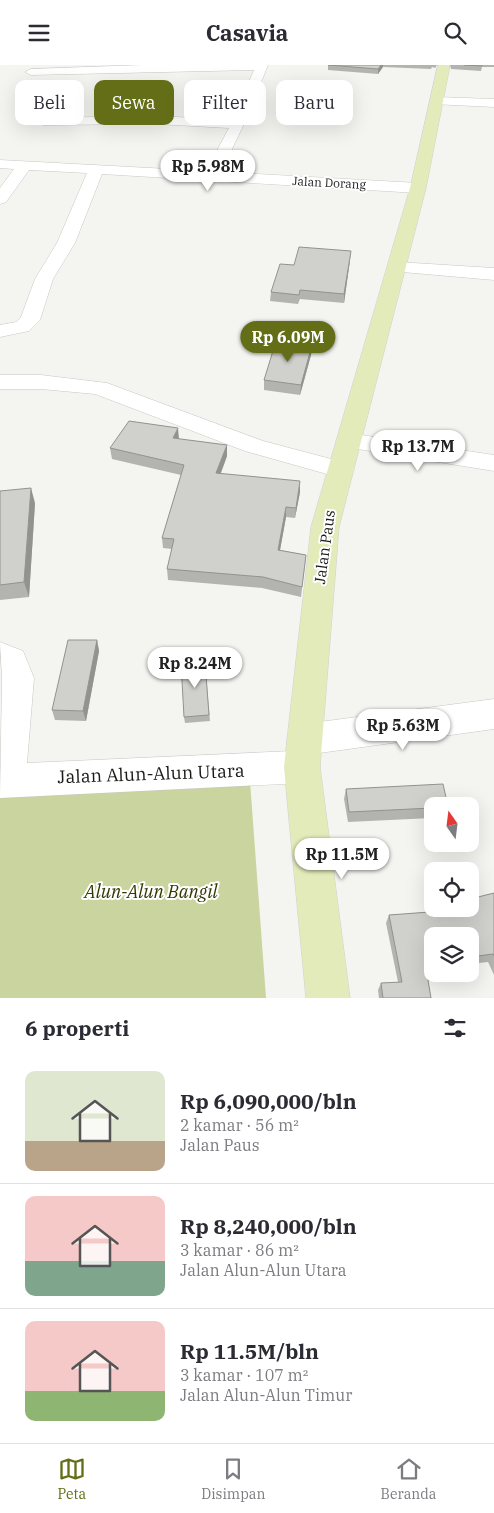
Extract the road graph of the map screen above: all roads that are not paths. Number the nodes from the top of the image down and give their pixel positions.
1 (444, 65) edge
2 (261, 66) edge
3 (31, 72) dead end
4 (255, 80) edge
5 (436, 101) junction
6 (494, 103) edge
7 (84, 121) edge
8 (184, 122) edge
9 (237, 125) edge
10 (0, 164) edge
11 (24, 166) junction
12 (96, 170) junction
13 (211, 177) junction
14 (418, 188) junction
15 (0, 199) edge
16 (397, 267) junction
17 (494, 275) edge
18 (0, 331) edge
19 (0, 382) edge
20 (348, 441) junction
21 (494, 463) edge
22 (340, 469) junction
23 (0, 655) edge
24 (494, 714) edge
25 (303, 754) junction
26 (4, 780) edge
27 (328, 998) edge

1 - 5 main road, Jalan Paus
2 - 3 street
2 - 4 street
5 - 6 street
5 - 14 main road, Jalan Paus
7 - 8 street
9 - 13 street
10 - 11 street, Jalan Dorang
11 - 12 street, Jalan Dorang
11 - 15 street
12 - 13 street, Jalan Dorang
12 - 18 street
13 - 14 street, Jalan Dorang
14 - 16 main road, Jalan Paus
16 - 17 street
16 - 20 main road, Jalan Paus
19 - 22 street
20 - 21 street
20 - 22 main road, Jalan Paus
22 - 25 main road, Jalan Paus
23 - 26 street
24 - 25 street, Jalan Alun-Alun Utara
25 - 26 street, Jalan Alun-Alun Utara
25 - 27 main road, Jalan Paus

